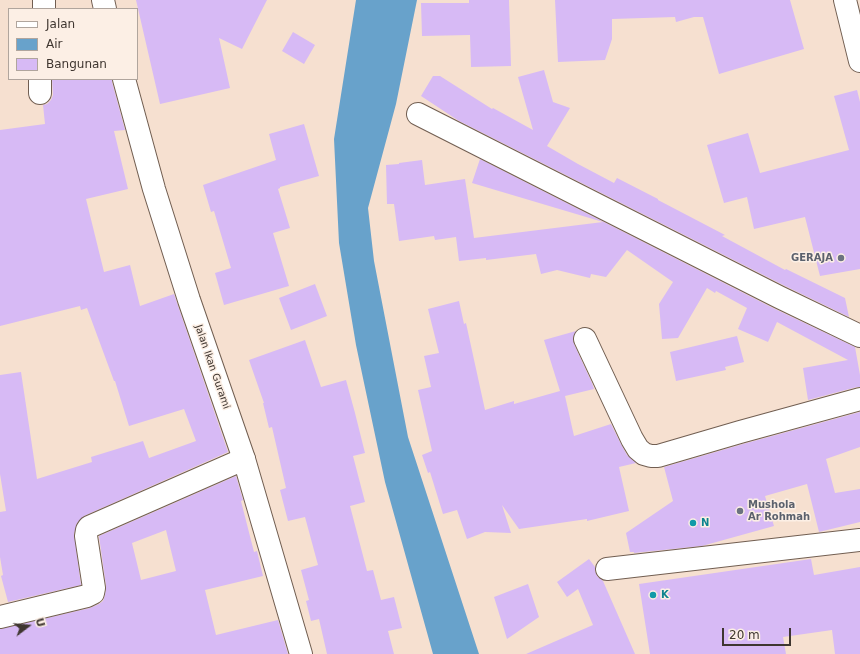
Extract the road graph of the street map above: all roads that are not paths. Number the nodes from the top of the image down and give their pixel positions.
1 (845, 0) edge
2 (860, 61) edge
3 (124, 80) edge
4 (418, 114) dead end
5 (860, 336) edge
6 (585, 339) dead end
7 (860, 399) edge
8 (244, 459) junction
9 (860, 540) edge
10 (607, 569) dead end
11 (0, 617) edge
12 (301, 654) edge

1 - 2 street
3 - 8 street, Jalan Ikan Gurami
4 - 5 street
6 - 7 street
8 - 11 street
8 - 12 street, Jalan Ikan Gurami
9 - 10 street

